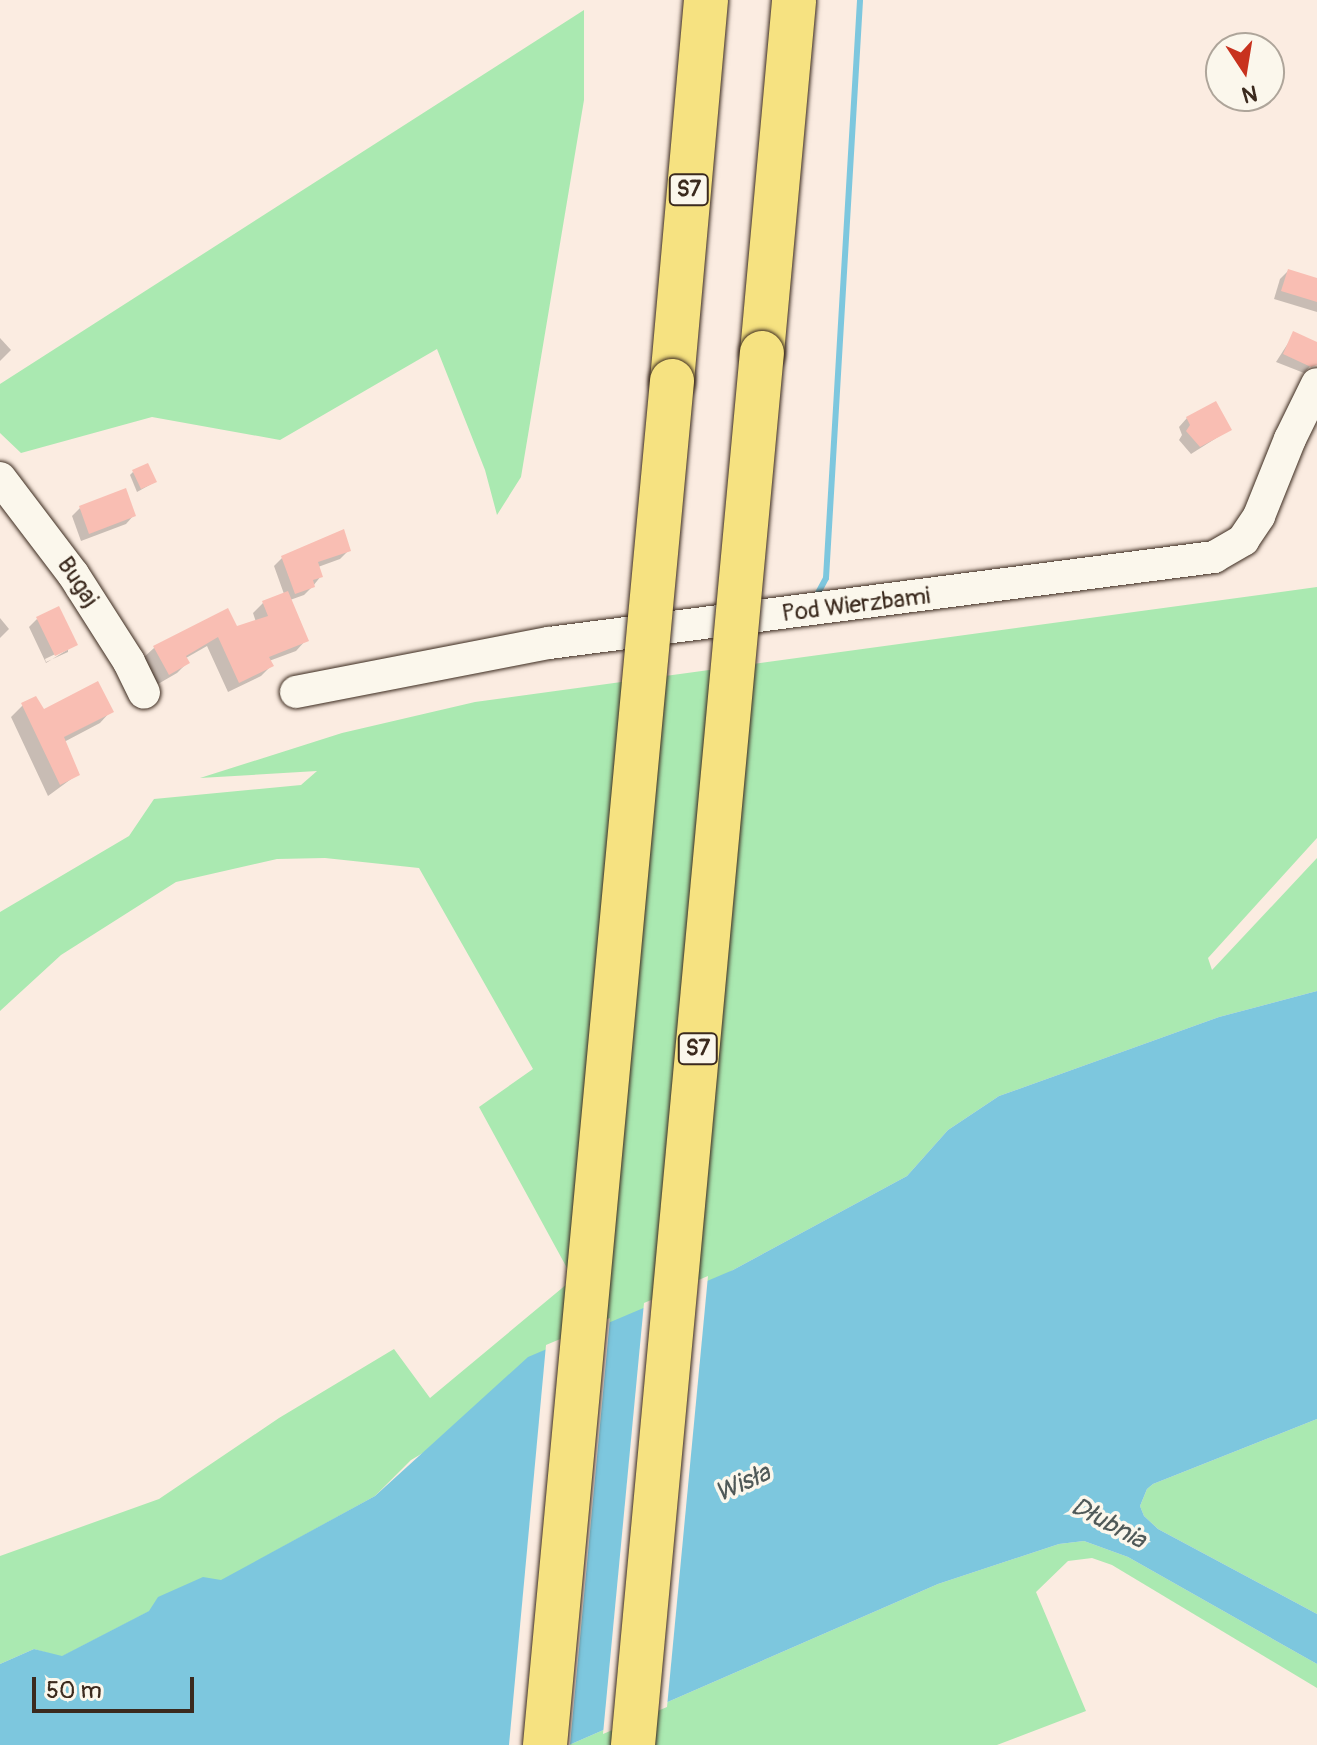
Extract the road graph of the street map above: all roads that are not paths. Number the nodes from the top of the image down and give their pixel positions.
1 (706, 0) edge
2 (794, 0) edge
3 (1317, 384) edge
4 (0, 478) edge
5 (296, 692) dead end
6 (144, 693) dead end
7 (545, 1745) edge
8 (633, 1745) edge

1 - 7 highway, S7, bridge
2 - 8 highway, S7, bridge
3 - 5 street, Pod Wierzbami
4 - 6 street, Bugaj

